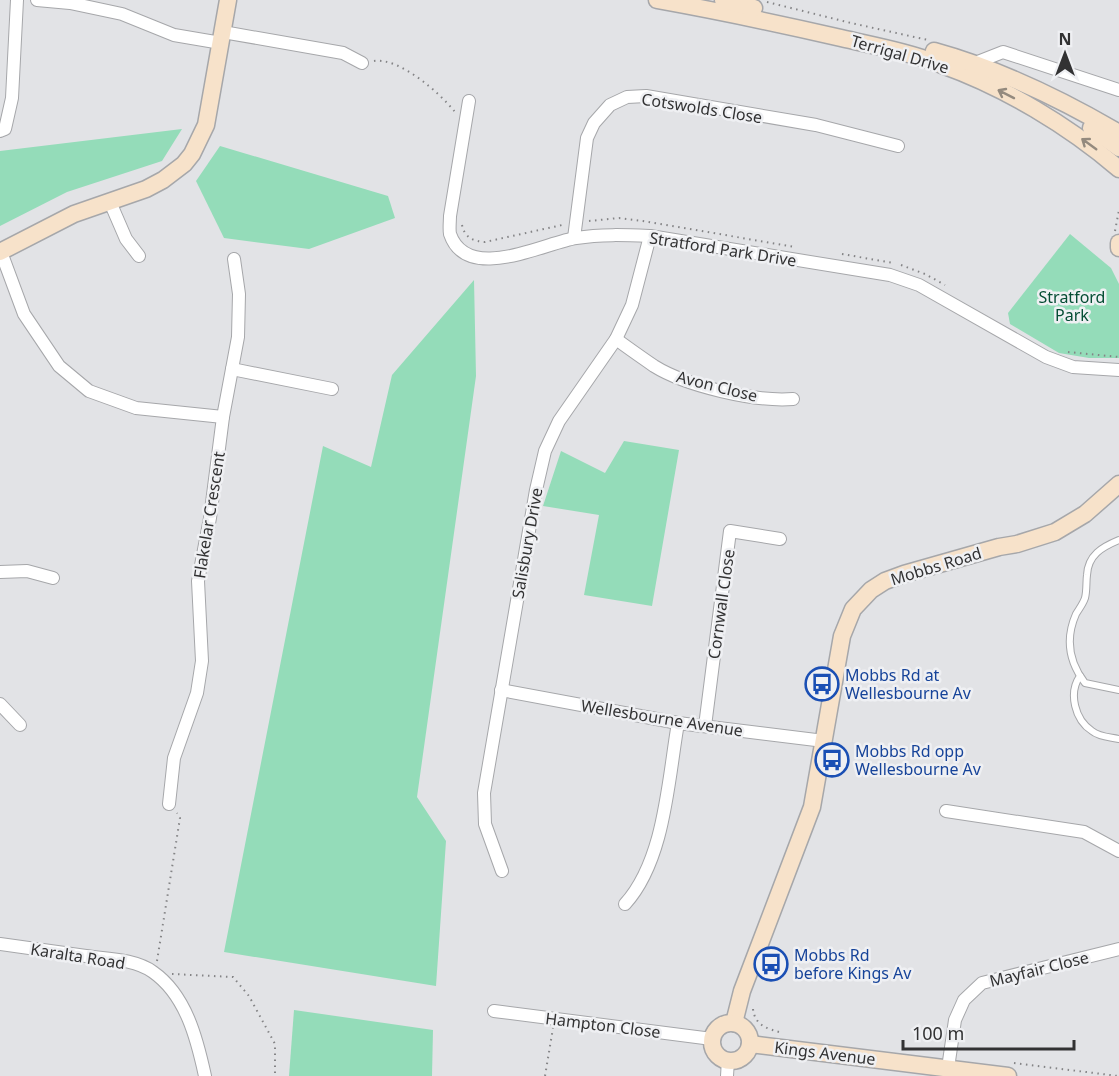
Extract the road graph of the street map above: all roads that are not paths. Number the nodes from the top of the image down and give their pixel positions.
1 (17, 0) edge
2 (37, 0) edge
3 (228, 0) edge
4 (659, 0) edge
5 (723, 0) edge
6 (222, 38) junction
7 (362, 63) road end
8 (975, 63) junction
9 (1020, 83) junction
10 (1119, 90) edge
11 (468, 101) dead end
12 (0, 131) edge
13 (1119, 133) edge
14 (898, 146) dead end
15 (1119, 148) edge
16 (1119, 169) edge
17 (110, 202) junction
18 (650, 237) junction
19 (574, 238) junction
20 (1119, 243) edge
21 (1119, 248) edge
22 (1, 252) edge
23 (139, 255) dead end
24 (234, 259) dead end
25 (616, 339) junction
26 (232, 369) junction
27 (1119, 370) edge
28 (332, 388) dead end
29 (793, 399) dead end
30 (223, 417) junction
31 (1119, 484) edge
32 (780, 540) dead end
33 (1119, 540) edge
34 (0, 572) edge
35 (53, 578) dead end
36 (1080, 676) junction
37 (501, 690) junction
38 (1119, 690) edge
39 (0, 704) edge
40 (678, 723) junction
41 (20, 725) dead end
42 (705, 726) junction
43 (1119, 739) edge
44 (824, 741) junction
45 (170, 804) road end
46 (946, 811) dead end
47 (1119, 851) edge
48 (502, 871) dead end
49 (625, 904) dead end
50 (0, 944) edge
51 (1119, 949) edge
52 (494, 1011) dead end
53 (734, 1023) junction
54 (712, 1039) junction
55 (750, 1044) junction
56 (728, 1068) edge
57 (948, 1068) junction
58 (1008, 1069) edge
59 (205, 1076) edge

1 - 12 street
2 - 6 street
3 - 6 street
16 -> 4 street, Terrigal Drive
5 - 8 street, Terrigal Drive
6 - 7 street
6 - 17 street
8 - 9 street, Terrigal Drive
8 - 10 street
9 - 13 street, Terrigal Drive
9 - 15 street, Terrigal Drive
11 - 19 street, Stratford Park Drive
14 - 19 street, Cotswolds Close
17 - 22 street
17 - 23 street
18 - 19 street, Stratford Park Drive
18 - 25 street, Salisbury Drive
18 - 27 street, Stratford Park Drive
20 - 21 street
22 - 30 street
24 - 26 street, Flakelar Crescent
25 - 29 street, Avon Close
25 - 37 street, Salisbury Drive
26 - 28 street
26 - 30 street, Flakelar Crescent
30 - 45 street, Flakelar Crescent
31 - 44 street, Mobbs Road
32 - 42 street, Cornwall Close
33 - 36 lane
34 - 35 street
36 - 38 lane
36 - 43 lane
37 - 40 street, Wellesbourne Avenue
37 - 48 street, Salisbury Drive
39 - 41 street
40 - 42 street, Wellesbourne Avenue
40 - 49 street
42 - 44 street, Wellesbourne Avenue
44 - 53 street, Mobbs Road
46 - 47 street
50 - 59 street, Karalta Road
51 - 57 street, Mayfair Close
52 - 54 street, Hampton Close
53 - 54 street
53 - 55 street
54 - 56 street
55 - 56 street
55 - 57 street, Kings Avenue
57 - 58 street, Kings Avenue

